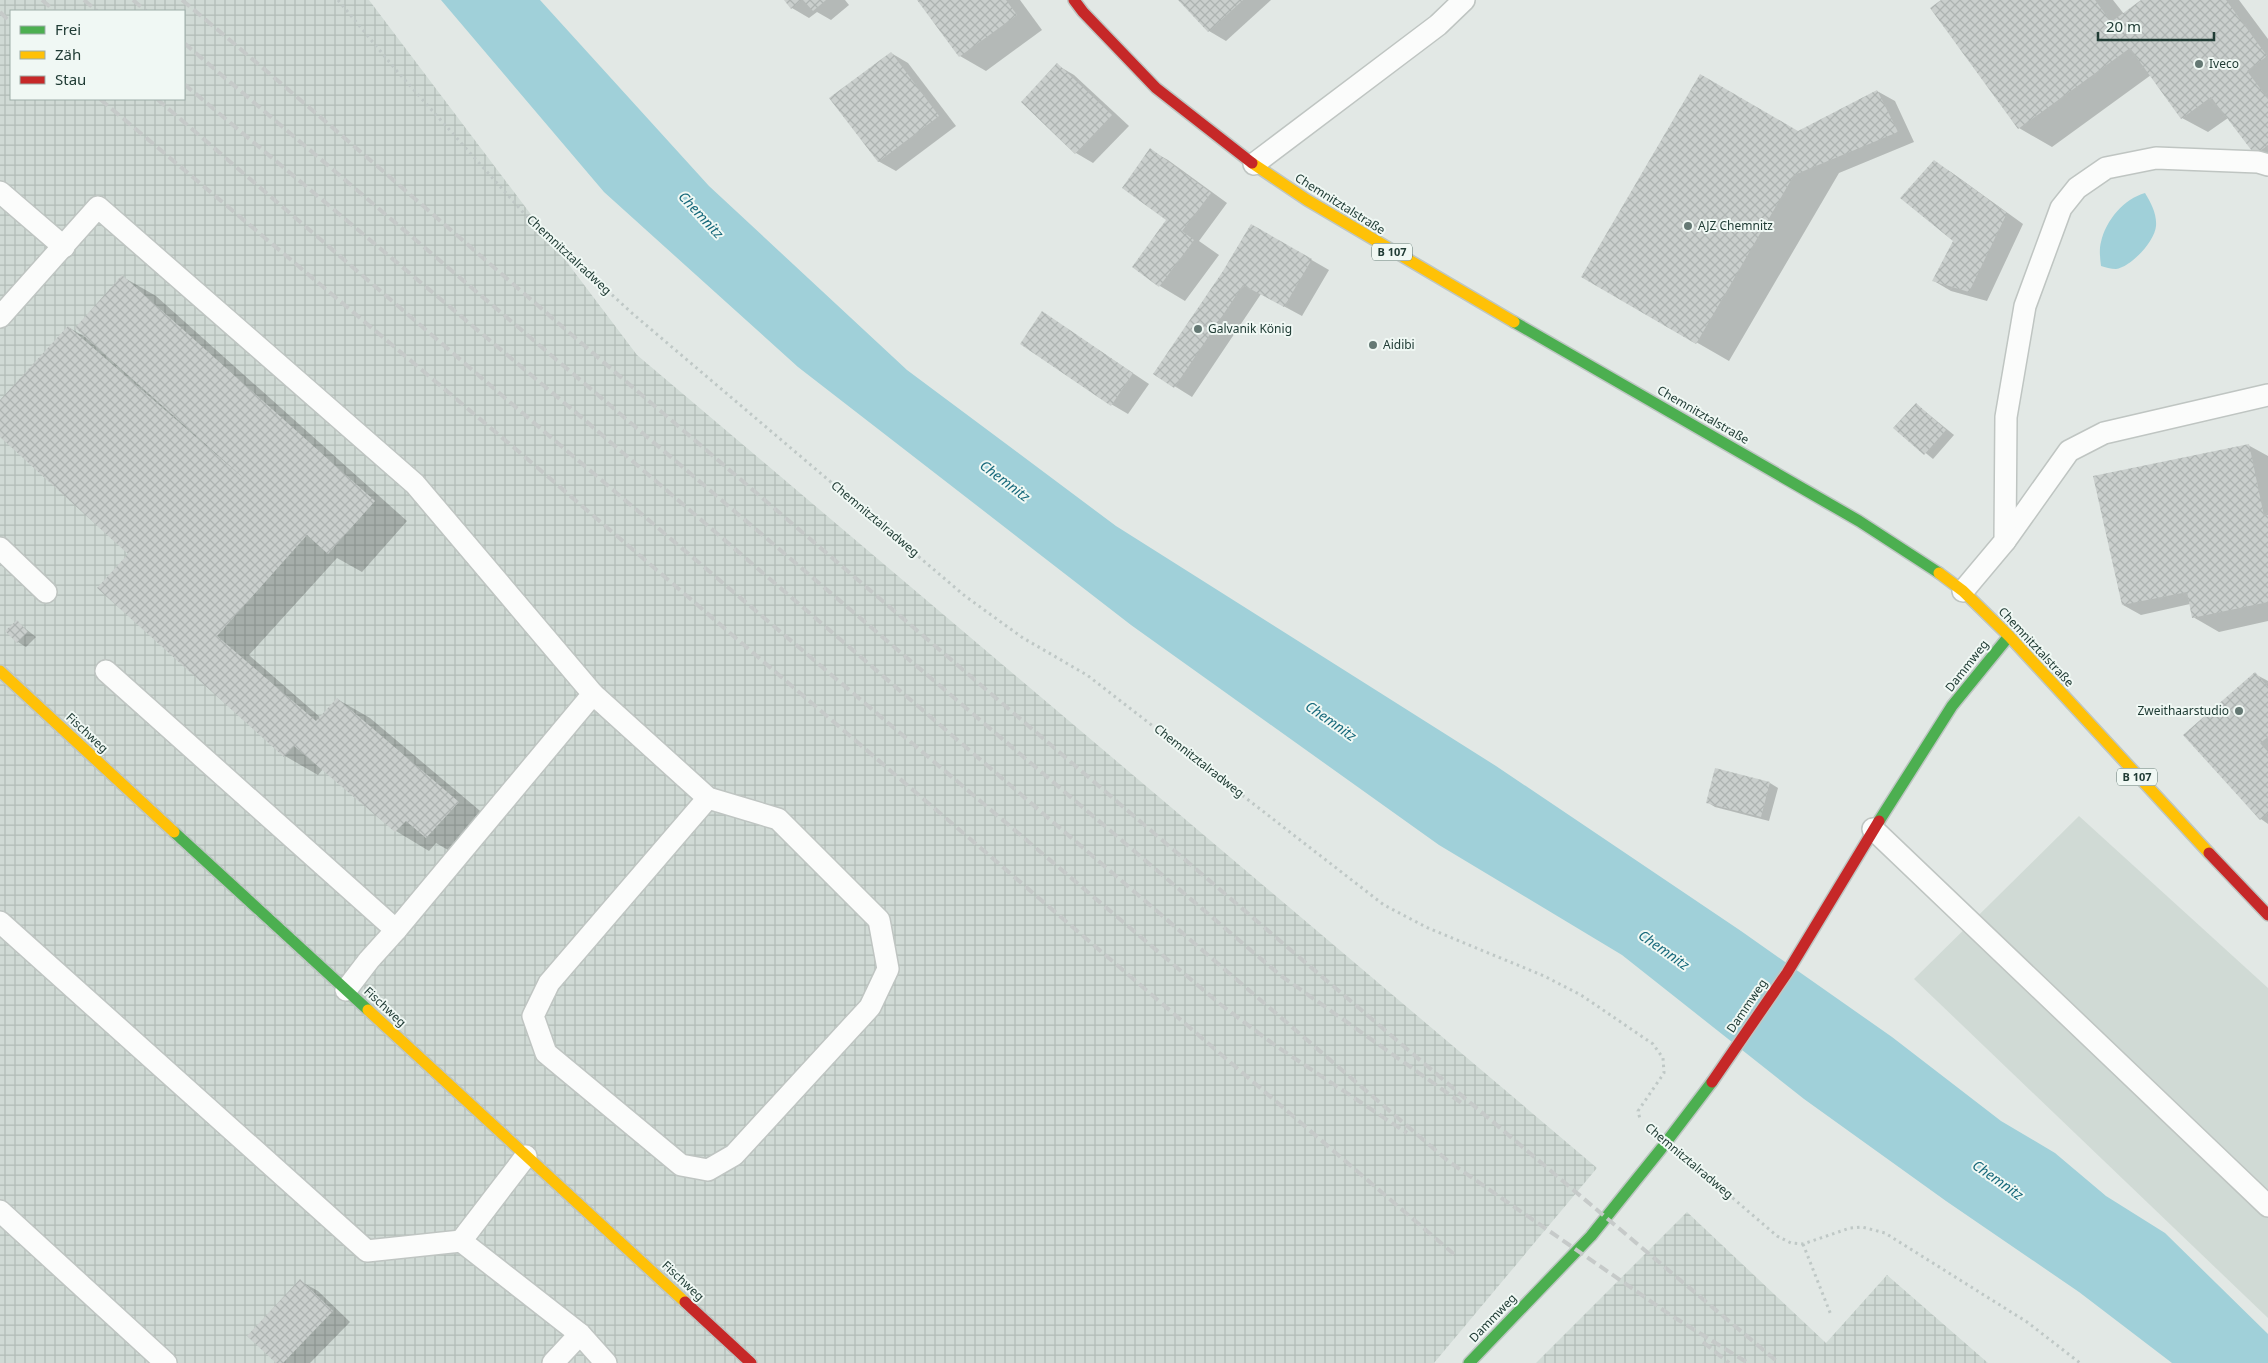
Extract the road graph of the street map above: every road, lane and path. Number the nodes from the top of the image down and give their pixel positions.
1 (338, 0) edge
2 (1074, 0) edge
3 (1464, 0) edge
4 (1254, 164) junction
5 (2268, 165) edge
6 (0, 192) edge
7 (64, 247) junction
8 (0, 317) edge
9 (2268, 395) edge
10 (2005, 541) junction
11 (0, 548) edge
12 (1963, 591) junction
13 (46, 592) dead end
14 (2009, 636) junction
15 (0, 671) edge
16 (106, 671) dead end
17 (593, 694) junction
18 (708, 798) junction
19 (1873, 829) junction
20 (2268, 915) edge
21 (0, 922) edge
22 (396, 930) junction
23 (346, 990) junction
24 (1666, 1142) junction
25 (526, 1156) junction
26 (2268, 1206) edge
27 (0, 1211) edge
28 (461, 1241) junction
29 (1803, 1244) junction
30 (1831, 1315) dead end
31 (580, 1334) junction
32 (166, 1363) edge
33 (553, 1363) edge
34 (606, 1363) edge
35 (751, 1363) edge
36 (1470, 1363) edge
37 (2080, 1363) edge

1 - 24 path, Chemnitztalradweg
2 - 4 street, Chemnitztalstraße / B 107
3 - 4 lane
4 - 12 street, Chemnitztalstraße / B 107
5 - 10 lane
6 - 7 lane
7 - 8 lane
7 - 17 lane
9 - 10 lane
10 - 12 lane
11 - 13 lane
12 - 14 street, Chemnitztalstraße / B 107
14 - 19 street, Dammweg
14 - 20 street, Chemnitztalstraße / B 107
15 - 23 street, Fischweg
16 - 22 lane
17 - 18 lane
17 - 22 lane
18 - 18 lane
19 - 24 street, Dammweg
19 - 26 lane
21 - 28 lane
22 - 23 lane
23 - 25 street, Fischweg
24 - 29 path, Chemnitztalradweg
24 - 36 street, Dammweg
25 - 28 lane
25 - 35 street, Fischweg
27 - 32 lane
28 - 31 lane
29 - 30 path
29 - 37 path
31 - 33 lane
31 - 34 lane

